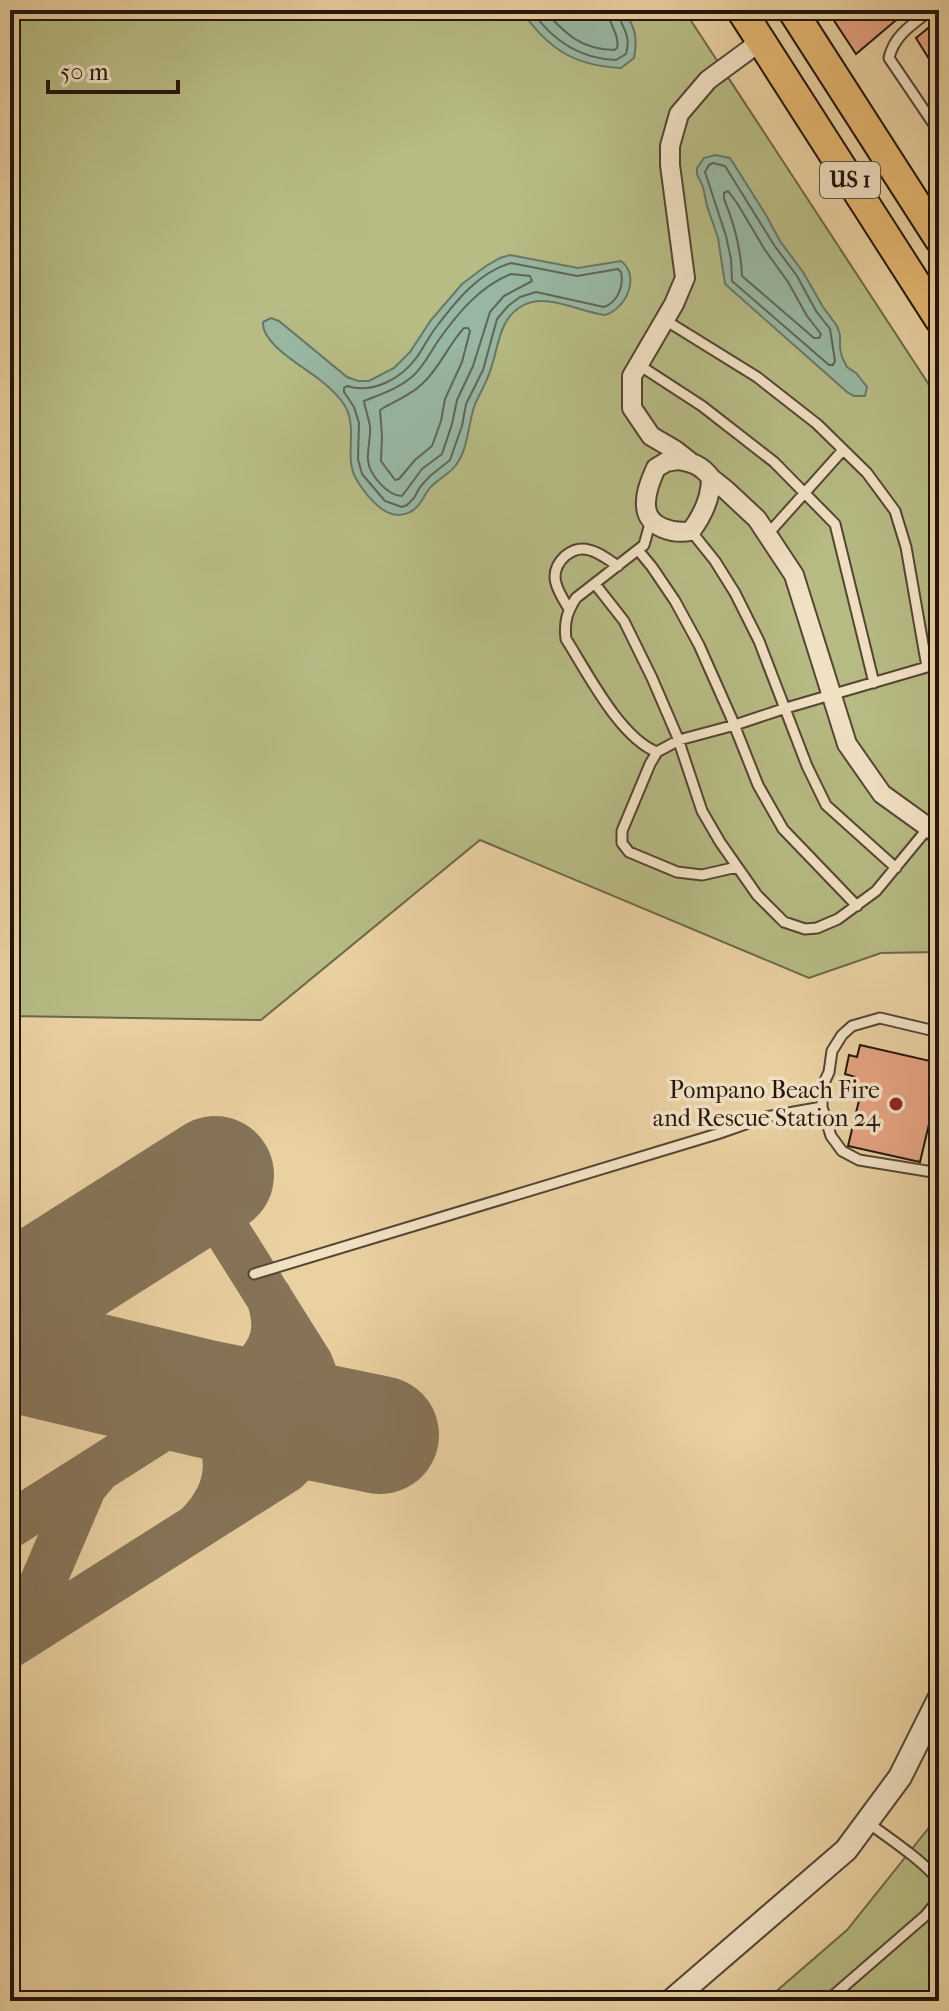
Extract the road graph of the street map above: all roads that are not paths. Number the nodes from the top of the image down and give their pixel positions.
1 (741, 10) edge
2 (792, 10) edge
3 (931, 10) edge
4 (761, 41) junction
5 (834, 76) junction
6 (939, 132) edge
7 (935, 223) edge
8 (939, 319) edge
9 (665, 320) junction
10 (639, 365) junction
11 (651, 436) junction
12 (843, 450) junction
13 (689, 461) junction
14 (656, 468) junction
15 (711, 478) junction
16 (806, 493) junction
17 (651, 520) junction
18 (691, 531) junction
19 (767, 535) junction
20 (638, 550) junction
21 (618, 566) junction
22 (595, 584) junction
23 (569, 609) junction
24 (874, 683) junction
25 (831, 695) junction
26 (786, 708) junction
27 (735, 725) junction
28 (679, 740) junction
29 (657, 752) junction
30 (934, 831) edge
31 (737, 867) junction
32 (896, 868) junction
33 (857, 906) junction
34 (939, 1032) edge
35 (822, 1107) junction
36 (939, 1173) edge
37 (254, 1274) dead end
38 (939, 1699) edge
39 (867, 1822) junction
40 (939, 1882) edge
41 (939, 1899) edge
42 (671, 2001) edge
43 (827, 2001) edge

1 - 4 main road, US 1
2 - 5 main road, US 1
3 - 6 lane
4 - 5 main road
4 - 8 main road, US 1
4 - 9 street
5 - 7 main road, US 1
9 - 10 street
9 - 12 lane
10 - 11 street
10 - 16 lane
11 - 13 street
11 - 14 street
12 - 16 lane
12 - 24 lane
13 - 14 street
13 - 15 street
14 - 17 street
15 - 18 street
15 - 19 street
16 - 19 lane
16 - 24 lane
17 - 18 street
17 - 20 lane
18 - 26 lane
19 - 25 street
20 - 21 lane
20 - 27 lane
21 - 22 lane
21 - 23 lane
22 - 23 lane
22 - 28 lane
23 - 29 lane
24 - 25 lane
25 - 26 lane
25 - 30 street
26 - 27 lane
26 - 32 lane
27 - 28 lane
27 - 33 lane
28 - 29 lane
28 - 31 lane
29 - 31 lane
30 - 32 lane
31 - 33 lane
32 - 33 lane
34 - 35 lane
35 - 36 lane
35 - 37 lane
38 - 39 street
39 - 40 lane
39 - 42 street
41 - 43 lane

